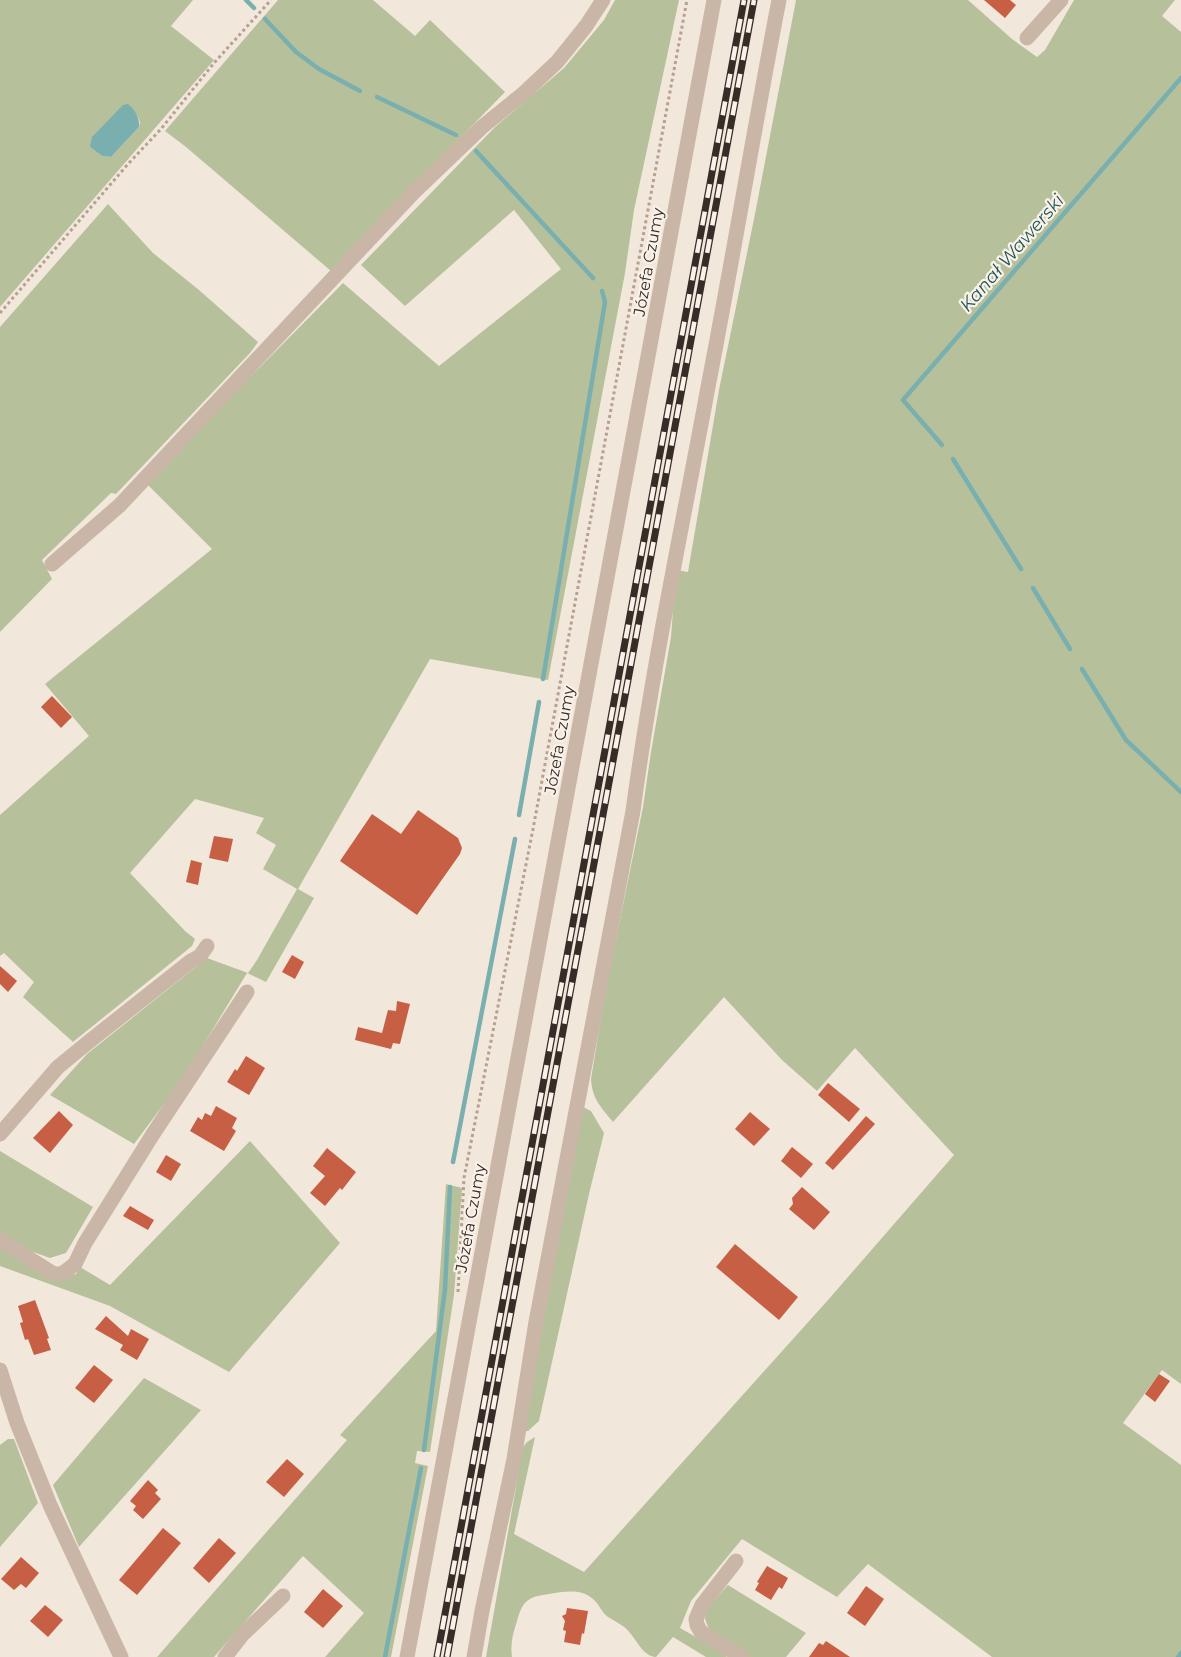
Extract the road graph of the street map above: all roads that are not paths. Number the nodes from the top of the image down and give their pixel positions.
1 (603, 0) edge
2 (714, 0) edge
3 (779, 0) edge
4 (1061, 0) edge
5 (1027, 38) dead end
6 (52, 564) dead end
7 (207, 946) dead end
8 (247, 992) dead end
9 (0, 1134) edge
10 (0, 1240) edge
11 (0, 1370) edge
12 (736, 1561) dead end
13 (283, 1596) dead end
14 (121, 1657) edge
15 (225, 1657) edge
16 (407, 1657) edge
17 (474, 1657) edge
18 (742, 1657) edge

1 - 6 street
2 - 16 street, Józefa Czumy
3 - 17 street
4 - 5 street
7 - 9 street
8 - 10 street
11 - 14 street
12 - 18 street
13 - 15 street

